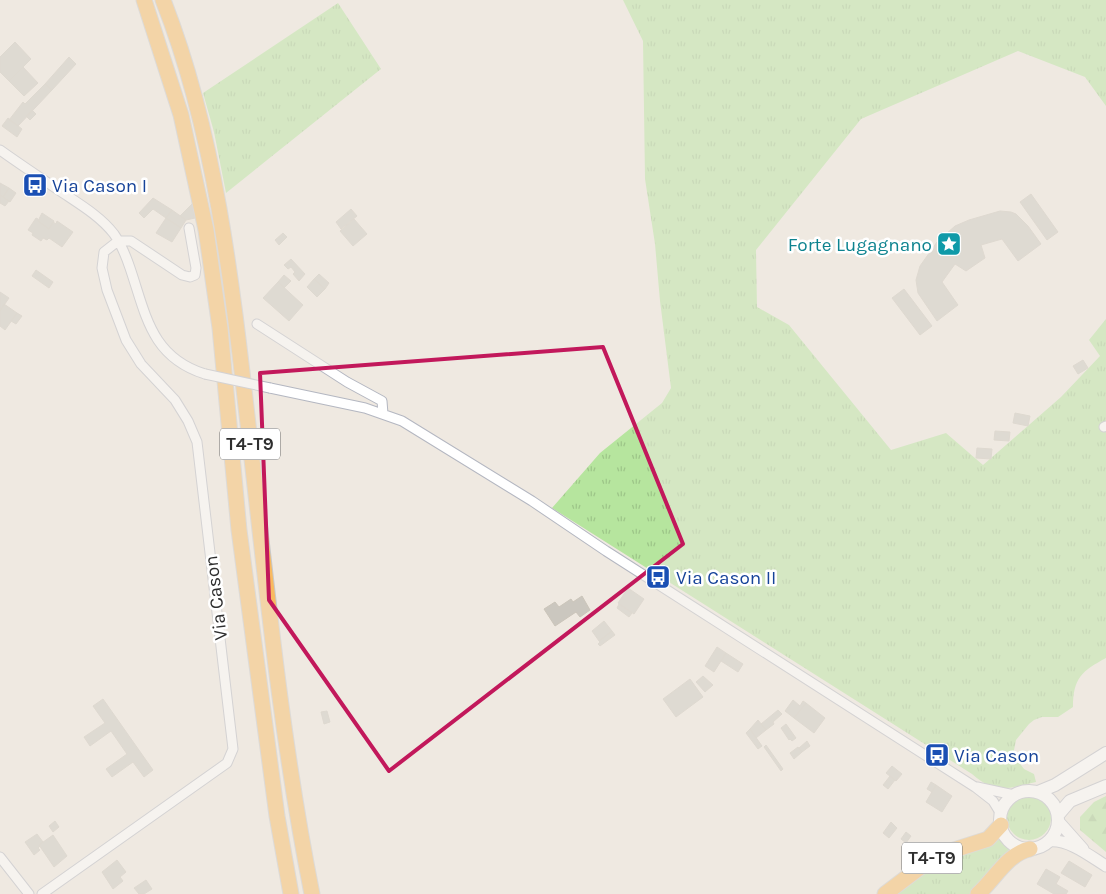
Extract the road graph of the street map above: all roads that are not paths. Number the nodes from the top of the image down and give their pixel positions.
1 (144, 0) edge
2 (163, 0) edge
3 (0, 150) edge
4 (189, 228) dead end
5 (118, 241) junction
6 (257, 324) dead end
7 (383, 414) junction
8 (1106, 753) edge
9 (1106, 786) edge
10 (976, 787) junction
11 (1038, 792) junction
12 (1014, 795) junction
13 (1058, 818) junction
14 (1001, 820) junction
15 (1050, 841) junction
16 (1030, 849) junction
17 (0, 857) edge
18 (1092, 857) junction
19 (1106, 866) edge
20 (29, 894) edge
21 (42, 894) edge
22 (291, 894) edge
23 (312, 894) edge
24 (885, 894) edge
25 (978, 894) edge

1 - 22 highway, T4-T9
2 - 23 highway, T4-T9
3 - 5 street
4 - 5 street
5 - 7 street, bridge
5 - 21 street, Via Cason
6 - 7 street
7 - 10 street
8 - 11 main road
9 - 13 main road
10 - 12 street
10 - 14 street
11 - 12 main road
11 - 13 main road
12 - 14 main road
13 - 15 main road
13 - 18 street
14 - 16 main road
14 - 24 highway, T4-T9
15 - 16 main road
15 - 18 street
16 - 25 highway, T4-T9
17 - 20 street
18 - 19 street

